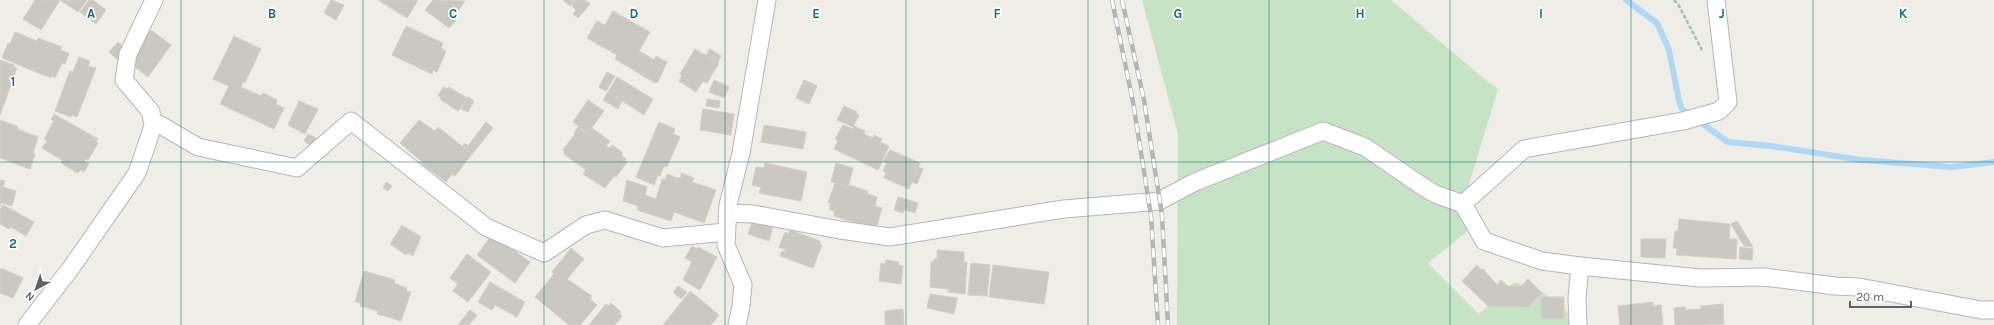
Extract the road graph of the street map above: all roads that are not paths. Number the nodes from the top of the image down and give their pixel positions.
1 (154, 0) edge
2 (767, 0) edge
3 (1716, 0) edge
4 (154, 123) junction
5 (1463, 204) junction
6 (727, 213) junction
7 (726, 232) junction
8 (1580, 266) junction
9 (1994, 310) edge
10 (27, 325) edge
11 (737, 325) edge
12 (1578, 325) edge

1 - 4 street
2 - 6 street
3 - 5 street
4 - 7 street
4 - 10 street
5 - 6 street
5 - 8 street
6 - 7 street
7 - 11 street
8 - 9 street
8 - 12 street

